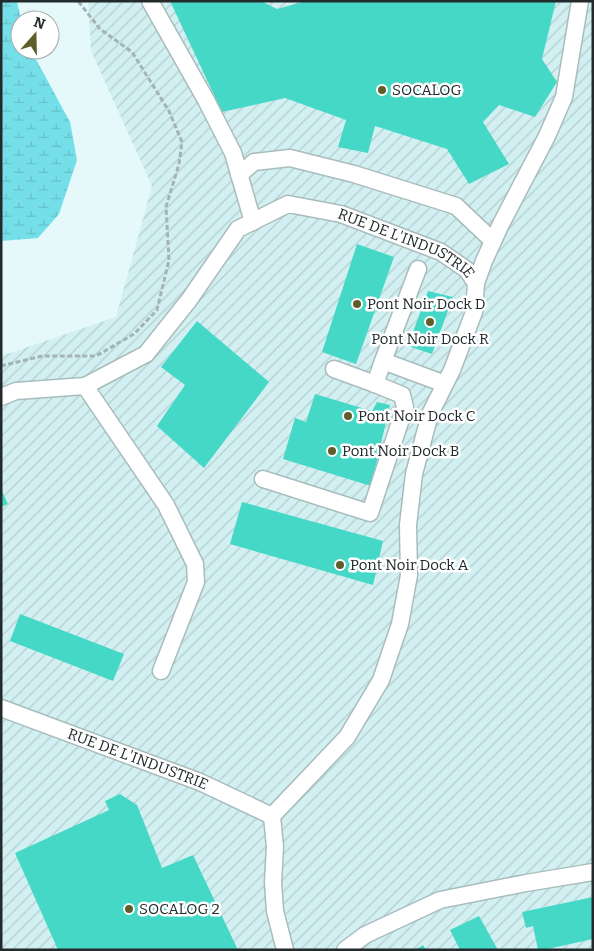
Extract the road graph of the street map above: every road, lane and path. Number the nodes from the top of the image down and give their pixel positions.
1 (78, 1) edge
2 (150, 1) edge
3 (580, 1) edge
4 (239, 174) junction
5 (252, 222) junction
6 (494, 241) junction
7 (418, 269) dead end
8 (476, 283) junction
9 (382, 361) junction
10 (1, 366) edge
11 (334, 369) dead end
12 (375, 384) junction
13 (445, 384) junction
14 (85, 386) junction
15 (1, 397) edge
16 (263, 479) dead end
17 (162, 671) dead end
18 (1, 708) edge
19 (272, 816) junction
20 (593, 872) edge
21 (285, 950) edge
22 (346, 950) edge

1 - 10 path
2 - 4 street
3 - 6 street
4 - 5 street
4 - 6 street
5 - 8 street, RUE DE L'INDUSTRIE
5 - 14 street, RUE DE L'INDUSTRIE
6 - 8 street
7 - 9 street
8 - 13 street, RUE DE L'INDUSTRIE
9 - 12 street
9 - 13 street
11 - 12 street
12 - 16 street
13 - 19 street, RUE DE L'INDUSTRIE
14 - 15 street, RUE DE L'INDUSTRIE
14 - 17 street
18 - 19 street, RUE DE L'INDUSTRIE
19 - 21 street
20 - 22 street

